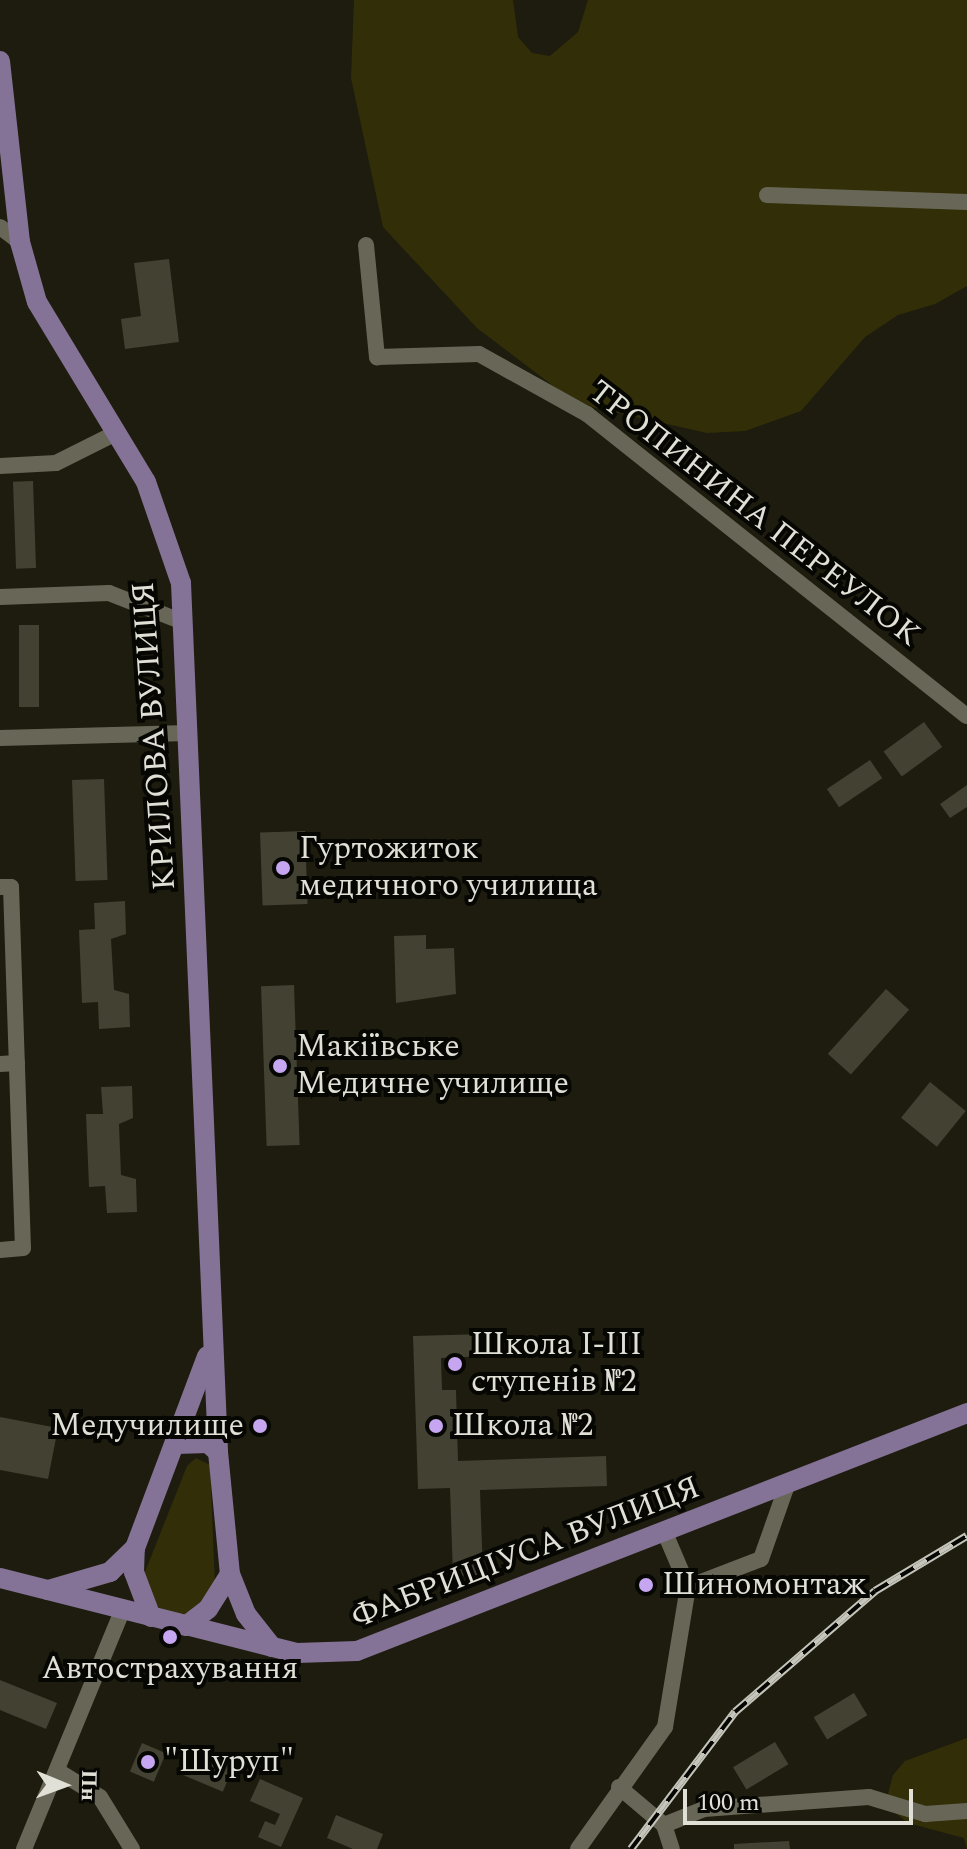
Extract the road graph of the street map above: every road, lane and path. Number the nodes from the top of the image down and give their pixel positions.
1 (0, 61) edge
2 (4, 154) edge
3 (767, 195) dead end
4 (967, 202) edge
5 (0, 227) edge
6 (20, 242) junction
7 (366, 245) dead end
8 (116, 433) junction
9 (0, 466) edge
10 (0, 597) edge
11 (183, 622) junction
12 (967, 716) edge
13 (188, 733) junction
14 (0, 738) edge
15 (5, 887) edge
16 (8, 1064) edge
17 (0, 1250) edge
18 (210, 1349) junction
19 (967, 1413) edge
20 (176, 1444) junction
21 (218, 1452) junction
22 (787, 1485) junction
23 (665, 1533) junction
24 (135, 1548) junction
25 (230, 1574) junction
26 (0, 1578) edge
27 (688, 1587) junction
28 (48, 1590) junction
29 (122, 1611) junction
30 (151, 1617) junction
31 (186, 1626) junction
32 (272, 1647) junction
33 (58, 1771) junction
34 (619, 1787) junction
35 (967, 1811) edge
36 (664, 1825) junction
37 (24, 1849) edge
38 (132, 1849) edge
39 (578, 1849) edge
40 (672, 1849) edge

1 - 2 main road, КРИЛОВА ВУЛИЦЯ
2 - 6 main road, КРИЛОВА ВУЛИЦЯ
3 - 4 street
5 - 6 street
6 - 8 main road, КРИЛОВА ВУЛИЦЯ
7 - 12 street, ТРОПИНИНА ПЕРЕУЛОК
8 - 9 street
8 - 11 main road, КРИЛОВА ВУЛИЦЯ
10 - 11 street
11 - 13 main road, КРИЛОВА ВУЛИЦЯ
13 - 14 street
13 - 18 main road, КРИЛОВА ВУЛИЦЯ
15 - 16 street
16 - 17 street
18 - 20 main road
18 - 21 main road
19 - 22 main road, ФАБРИЦІУСА ВУЛИЦЯ
20 - 21 main road
20 - 24 main road
21 - 25 main road
22 - 23 main road, ФАБРИЦІУСА ВУЛИЦЯ
22 - 27 street
23 - 27 street
23 - 32 main road, ФАБРИЦІУСА ВУЛИЦЯ
24 - 28 main road
24 - 30 main road
25 - 31 main road
25 - 32 main road
26 - 28 main road, ФАБРИЦІУСА ВУЛИЦЯ
27 - 34 street
28 - 29 main road, ФАБРИЦІУСА ВУЛИЦЯ
29 - 30 main road, ФАБРИЦІУСА ВУЛИЦЯ
29 - 33 street
30 - 31 main road, ФАБРИЦІУСА ВУЛИЦЯ
31 - 32 main road, ФАБРИЦІУСА ВУЛИЦЯ
33 - 37 street
33 - 38 street
34 - 36 street
34 - 39 street
35 - 36 street
36 - 40 street

